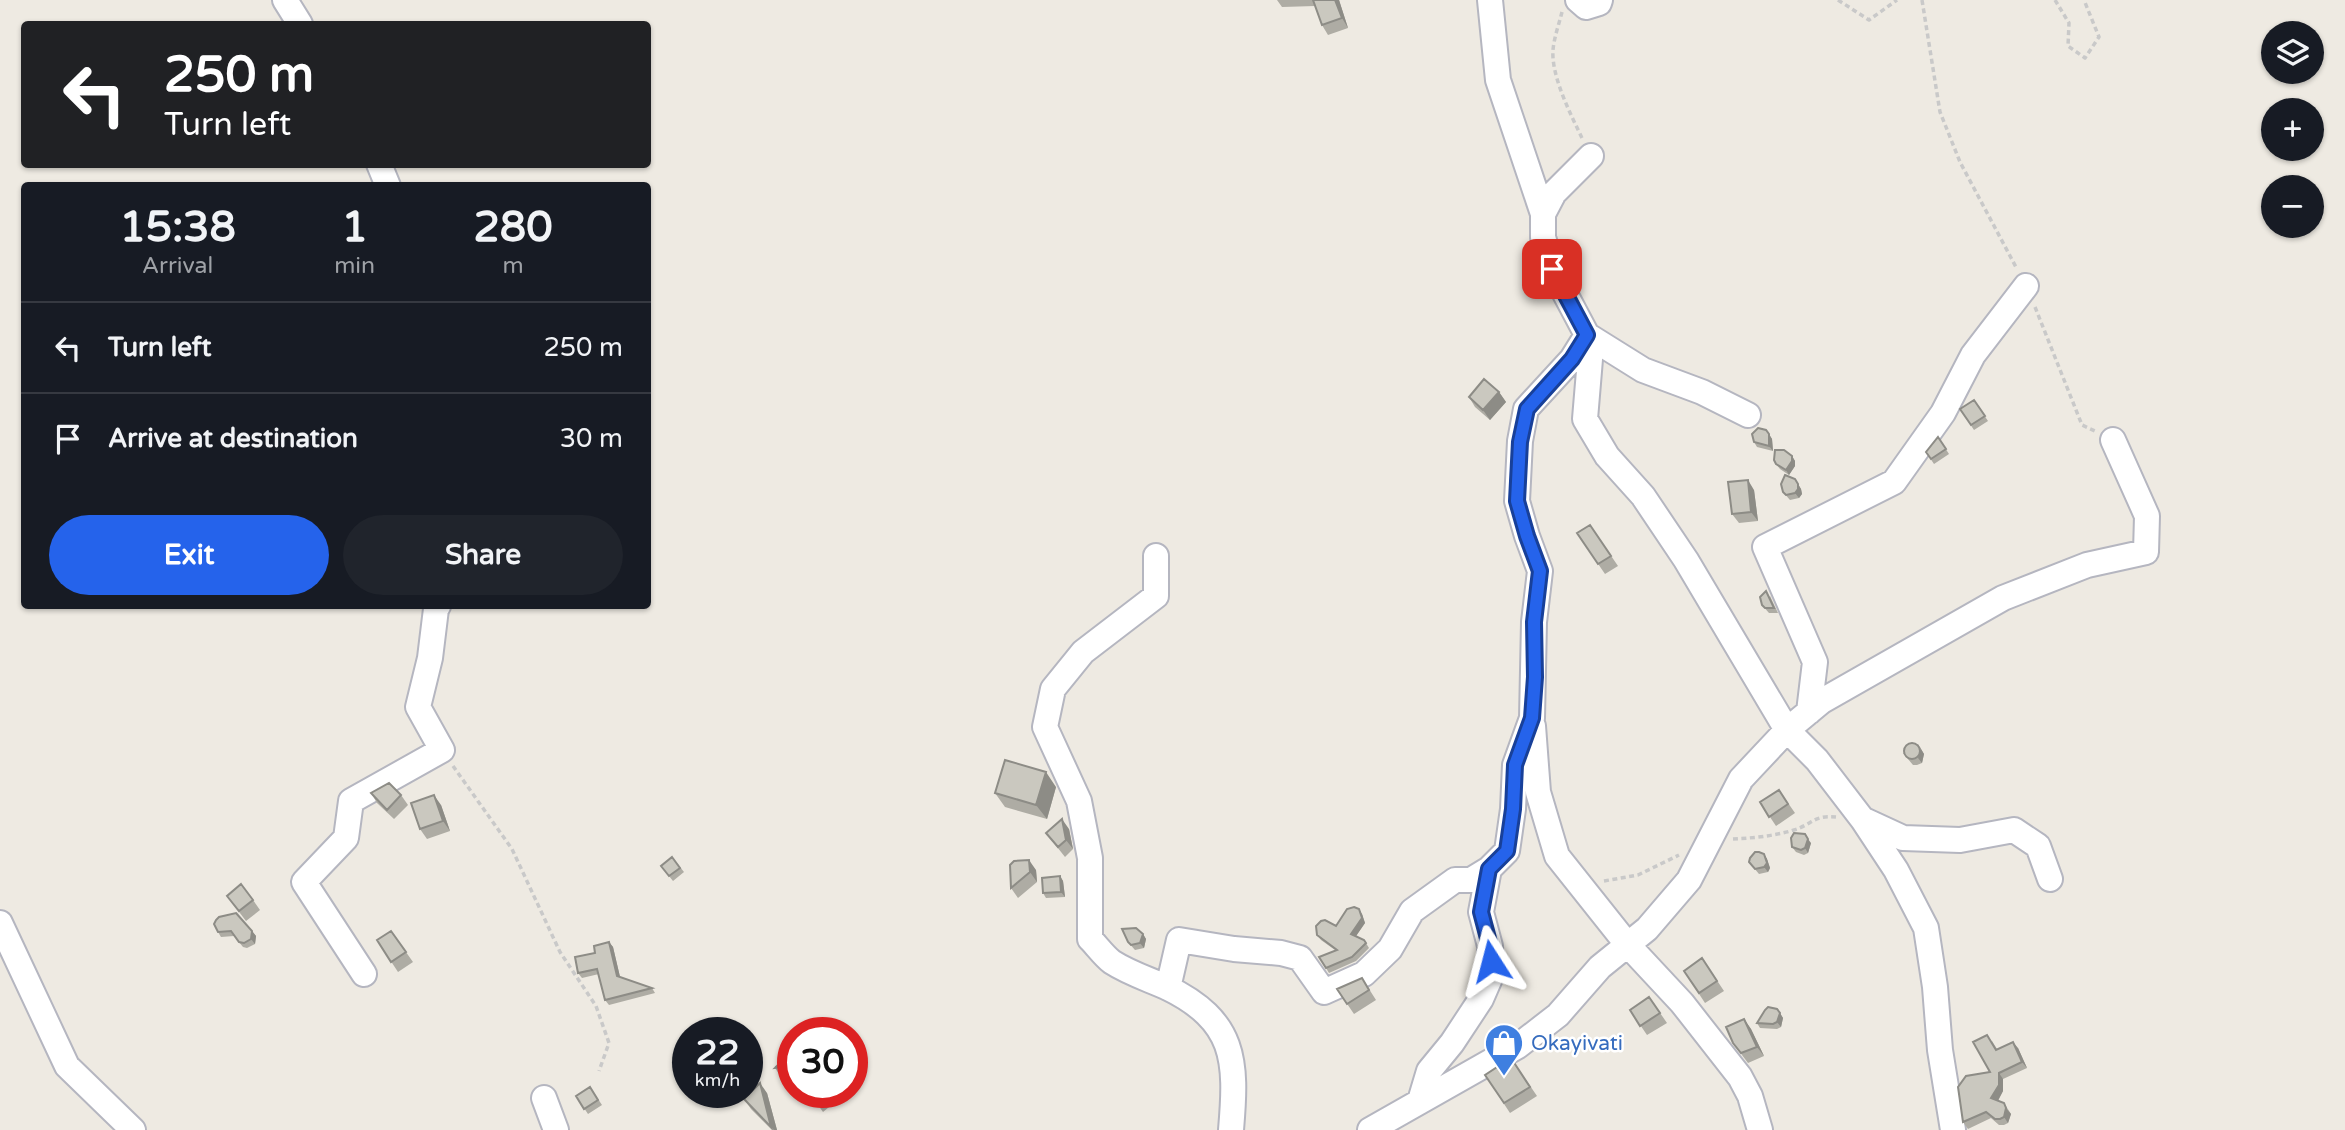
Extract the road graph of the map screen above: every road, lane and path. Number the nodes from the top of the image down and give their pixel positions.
1 (285, 0) edge
2 (1490, 0) edge
3 (1564, 0) edge
4 (1578, 0) edge
5 (1600, 0) edge
6 (1838, 0) edge
7 (1897, 0) edge
8 (1922, 0) edge
9 (2056, 0) edge
10 (2084, 0) edge
11 (298, 21) edge
12 (1591, 156) joint
13 (1543, 214) junction
14 (2026, 286) junction
15 (1587, 335) junction
16 (1748, 415) dead end
17 (2113, 440) joint
18 (1156, 556) dead end
19 (436, 609) edge
20 (1809, 712) junction
21 (1532, 718) junction
22 (1787, 730) junction
23 (442, 750) junction
24 (1863, 820) junction
25 (1489, 869) junction
26 (2050, 879) dead end
27 (0, 923) edge
28 (1628, 944) junction
29 (364, 974) dead end
30 (1168, 988) junction
31 (599, 1071) dead end
32 (544, 1098) dead end
33 (1420, 1101) junction
34 (132, 1130) edge
35 (556, 1130) edge
36 (1231, 1130) edge
37 (1370, 1130) edge
38 (1760, 1130) edge
39 (1952, 1130) edge

1 - 11 street
2 - 13 street
3 - 12 path
4 - 5 street
6 - 7 path
8 - 14 path
9 - 10 path
12 - 13 street
13 - 15 street
14 - 17 path
14 - 20 street
15 - 16 street
15 - 21 street
15 - 22 street
17 - 20 street
18 - 30 street
19 - 23 street
20 - 22 street
21 - 25 street
21 - 28 street
22 - 24 street
22 - 28 street
23 - 29 street
23 - 31 path
24 - 26 street
24 - 39 street
25 - 30 street
25 - 33 street
27 - 34 street
28 - 33 street
28 - 38 street
30 - 36 street
32 - 35 street
33 - 37 street

